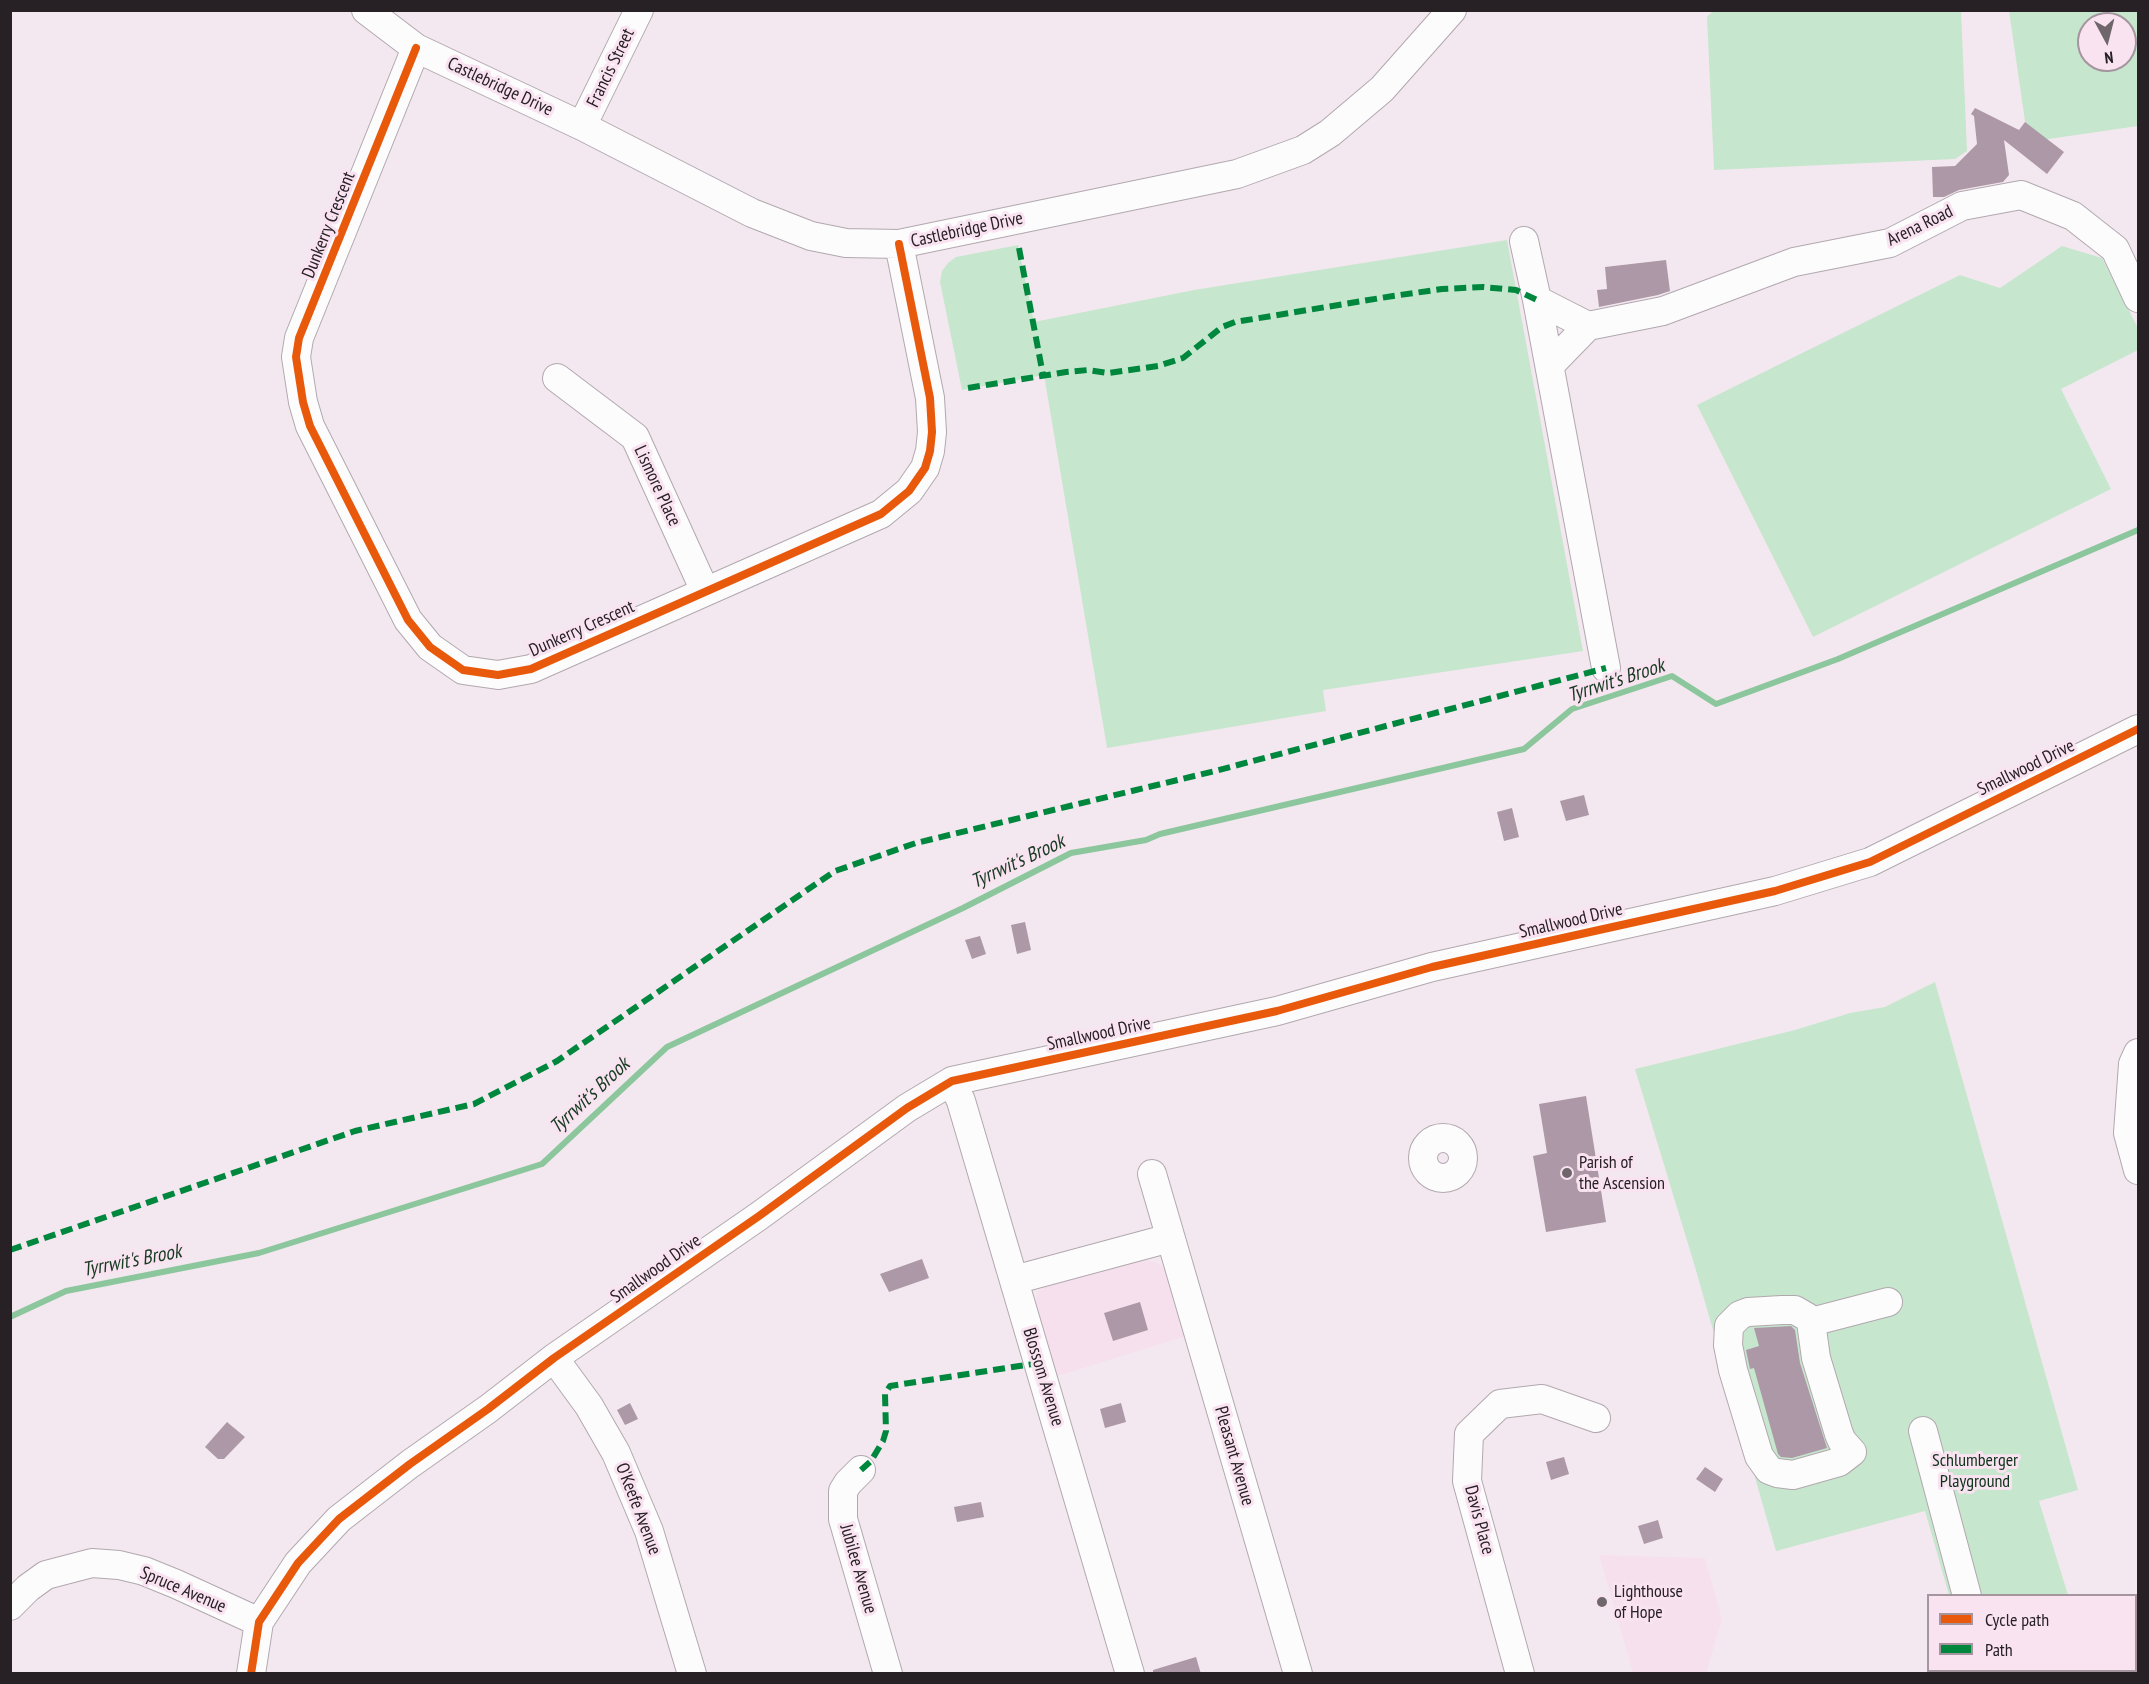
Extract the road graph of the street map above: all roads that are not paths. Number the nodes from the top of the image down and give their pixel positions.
1 (366, 10) edge
2 (639, 10) edge
3 (1452, 10) edge
4 (416, 48) junction
5 (582, 126) junction
6 (1524, 241) dead end
7 (899, 244) junction
8 (2139, 298) edge
9 (1538, 300) junction
10 (1588, 326) junction
11 (1550, 365) junction
12 (558, 378) dead end
13 (705, 591) junction
14 (1606, 668) dead end
15 (2139, 729) edge
16 (2139, 1053) edge
17 (952, 1081) junction
18 (2139, 1170) edge
19 (1152, 1174) dead end
20 (1170, 1238) junction
21 (1014, 1280) junction
22 (1888, 1302) dead end
23 (1811, 1322) junction
24 (555, 1358) junction
25 (1596, 1418) dead end
26 (1923, 1431) dead end
27 (861, 1470) dead end
28 (1966, 1594) edge
29 (10, 1606) edge
30 (259, 1622) junction
31 (251, 1674) edge
32 (692, 1674) edge
33 (888, 1674) edge
34 (1130, 1674) edge
35 (1298, 1674) edge
36 (1520, 1674) edge

1 - 4 street, Castlebridge Drive
2 - 5 street, Francis Street
3 - 7 street, Castlebridge Drive
4 - 5 street, Castlebridge Drive
4 - 13 street, Dunkerry Crescent
5 - 7 street, Castlebridge Drive
6 - 9 street
7 - 13 street, Dunkerry Crescent
8 - 10 street, Arena Road
9 - 10 street
9 - 11 street
10 - 11 street
11 - 14 street
12 - 13 street, Lismore Place
15 - 17 street, Smallwood Drive
16 - 18 street
17 - 21 street, Blossom Avenue
17 - 24 street, Smallwood Drive
19 - 20 street, Pleasant Avenue
20 - 21 street
20 - 35 street, Pleasant Avenue
21 - 34 street, Blossom Avenue
22 - 23 street
23 - 23 street
24 - 30 street, Smallwood Drive
24 - 32 street, O'Keefe Avenue
25 - 36 street, Davis Place
26 - 28 street
27 - 33 street, Jubilee Avenue
29 - 30 street, Spruce Avenue
30 - 31 street, Smallwood Drive

